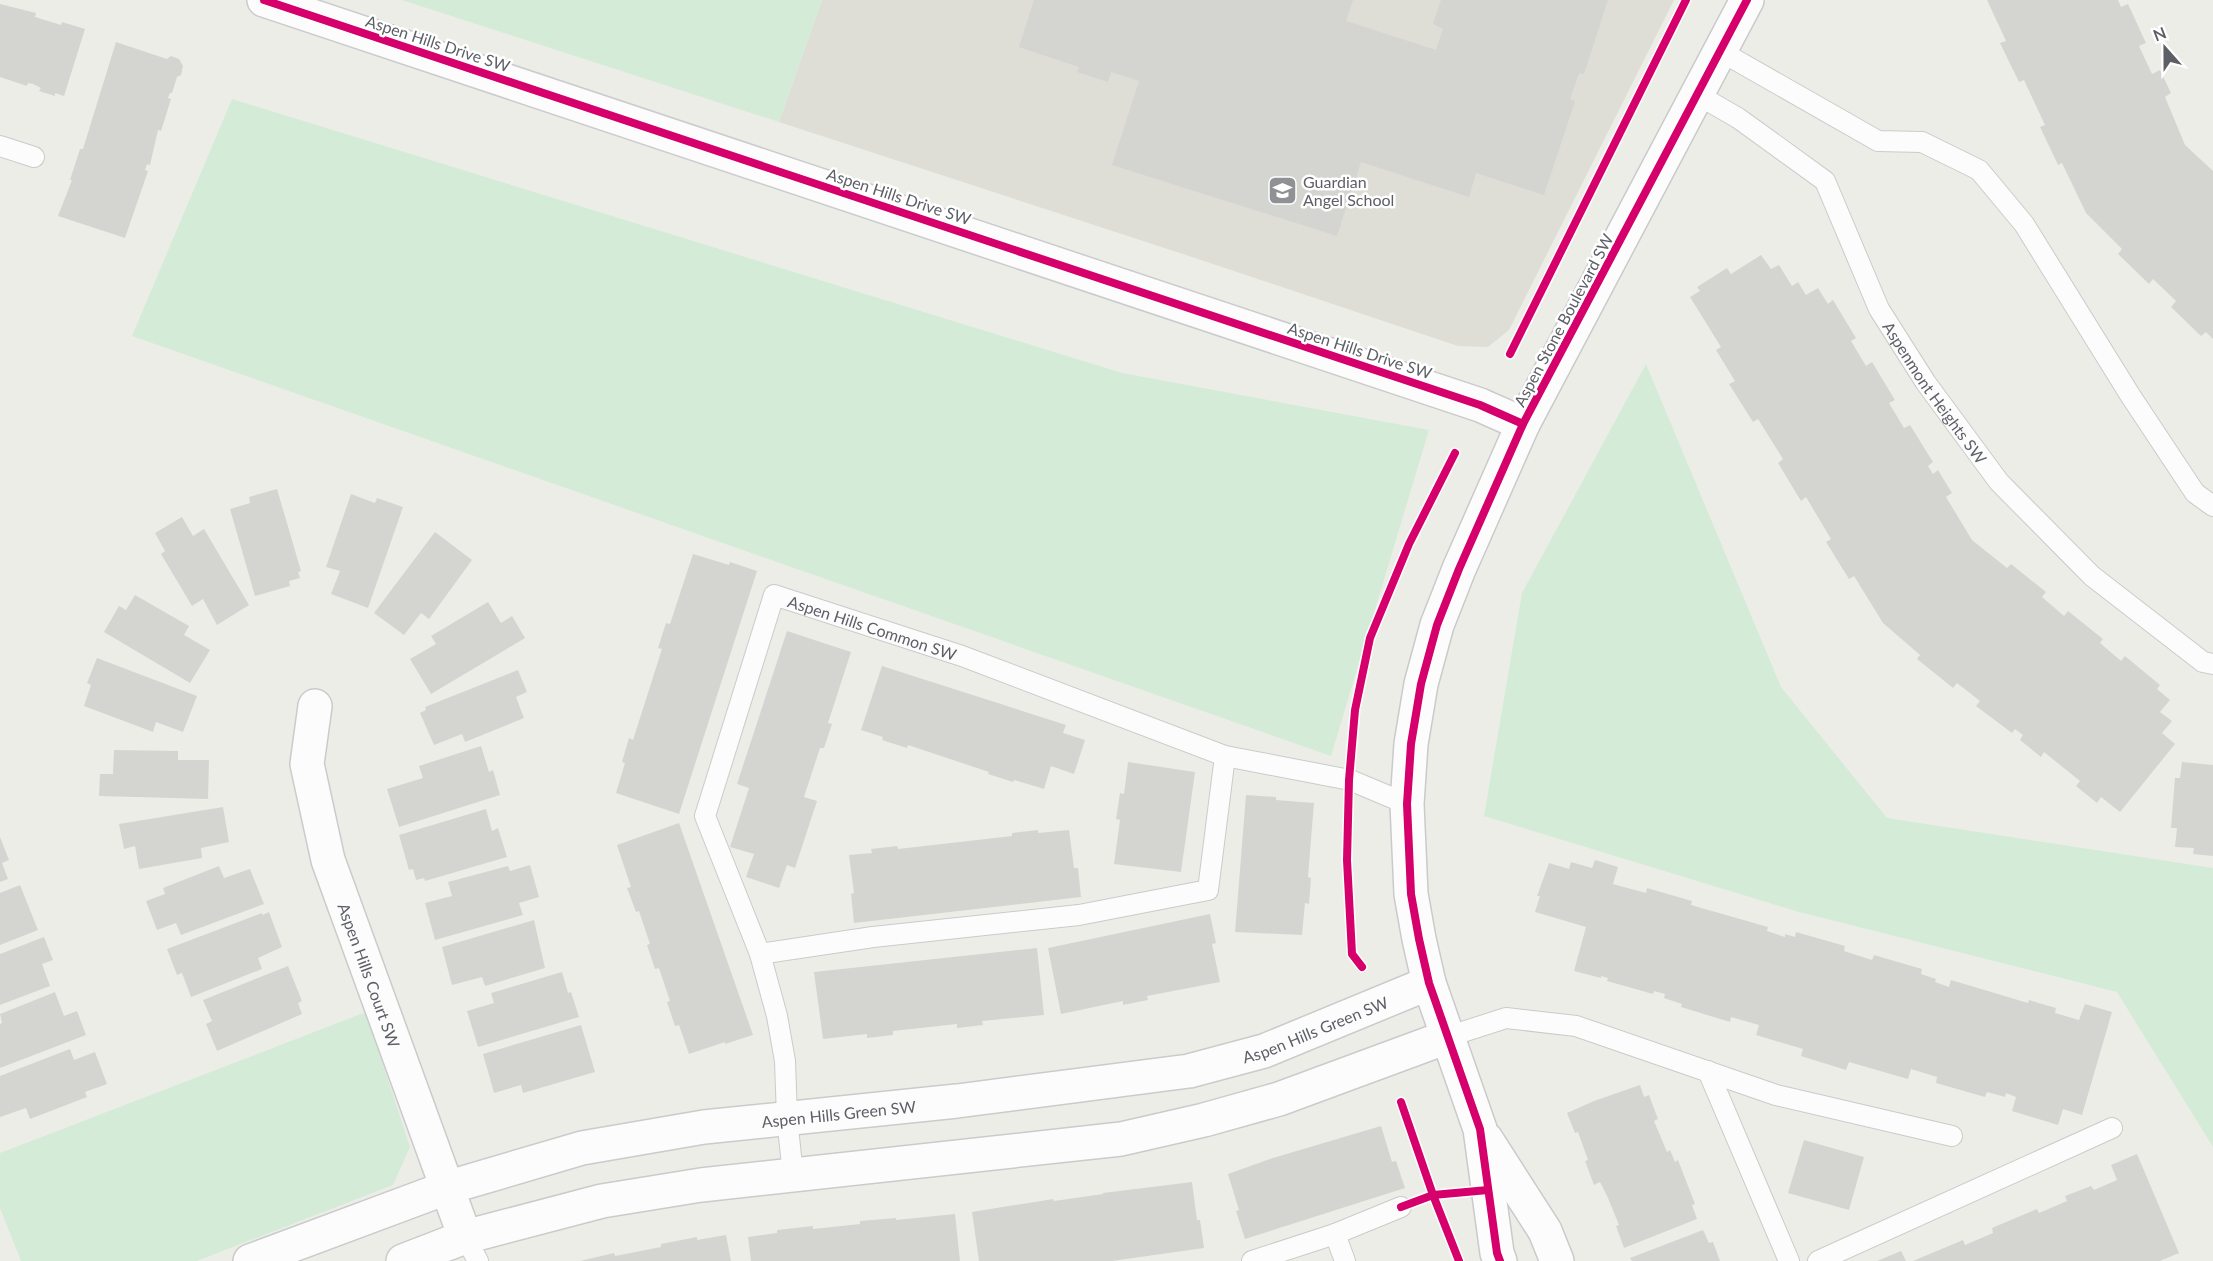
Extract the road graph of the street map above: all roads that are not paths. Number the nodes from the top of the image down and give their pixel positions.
1 (264, 0) edge
2 (1747, 0) edge
3 (1720, 51) junction
4 (1698, 95) junction
5 (0, 146) edge
6 (34, 157) dead end
7 (1523, 424) junction
8 (2213, 506) edge
9 (2213, 664) edge
10 (315, 706) dead end
11 (1225, 756) junction
12 (1407, 804) junction
13 (760, 954) junction
14 (1429, 983) junction
15 (1447, 1037) junction
16 (1708, 1071) junction
17 (787, 1118) junction
18 (2112, 1128) dead end
19 (1480, 1130) junction
20 (1952, 1136) dead end
21 (793, 1175) junction
22 (446, 1188) junction
23 (1401, 1207) dead end
24 (1335, 1234) junction
25 (471, 1249) edge
26 (250, 1261) edge
27 (403, 1261) edge
28 (1252, 1261) edge
29 (1345, 1261) edge
30 (1500, 1261) edge
31 (1557, 1261) edge
32 (1789, 1261) edge
33 (1818, 1261) edge

1 - 7 street, Aspen Hills Drive SW
2 - 3 street, Aspen Stone Boulevard SW
3 - 4 street, Aspen Stone Boulevard SW
3 - 8 lane
4 - 7 street, Aspen Stone Boulevard SW
4 - 9 lane, Aspenmont Heights SW
5 - 6 lane
7 - 12 street, Aspen Stone Boulevard SW
10 - 22 street, Aspen Hills Court SW
11 - 12 lane, Aspen Hills Common SW
11 - 13 lane
11 - 13 lane, Aspen Hills Common SW
12 - 14 street, Aspen Stone Boulevard SW
13 - 17 lane, Aspen Hills Common SW
14 - 15 street, Aspen Stone Boulevard SW
14 - 17 street, Aspen Hills Green SW
15 - 16 lane
15 - 19 street, Aspen Stone Boulevard SW
15 - 21 street
16 - 20 lane
16 - 32 lane
17 - 21 lane, Aspen Hills Common SW
17 - 22 street, Aspen Hills Green SW
18 - 33 lane
19 - 30 street, Aspen Stone Boulevard SW
19 - 31 street, Aspen Stone Boulevard SW
21 - 25 street
22 - 25 street, Aspen Hills Court SW
22 - 26 street, Aspen Hills Green SW
23 - 24 lane
24 - 28 lane
24 - 29 lane
25 - 27 street

